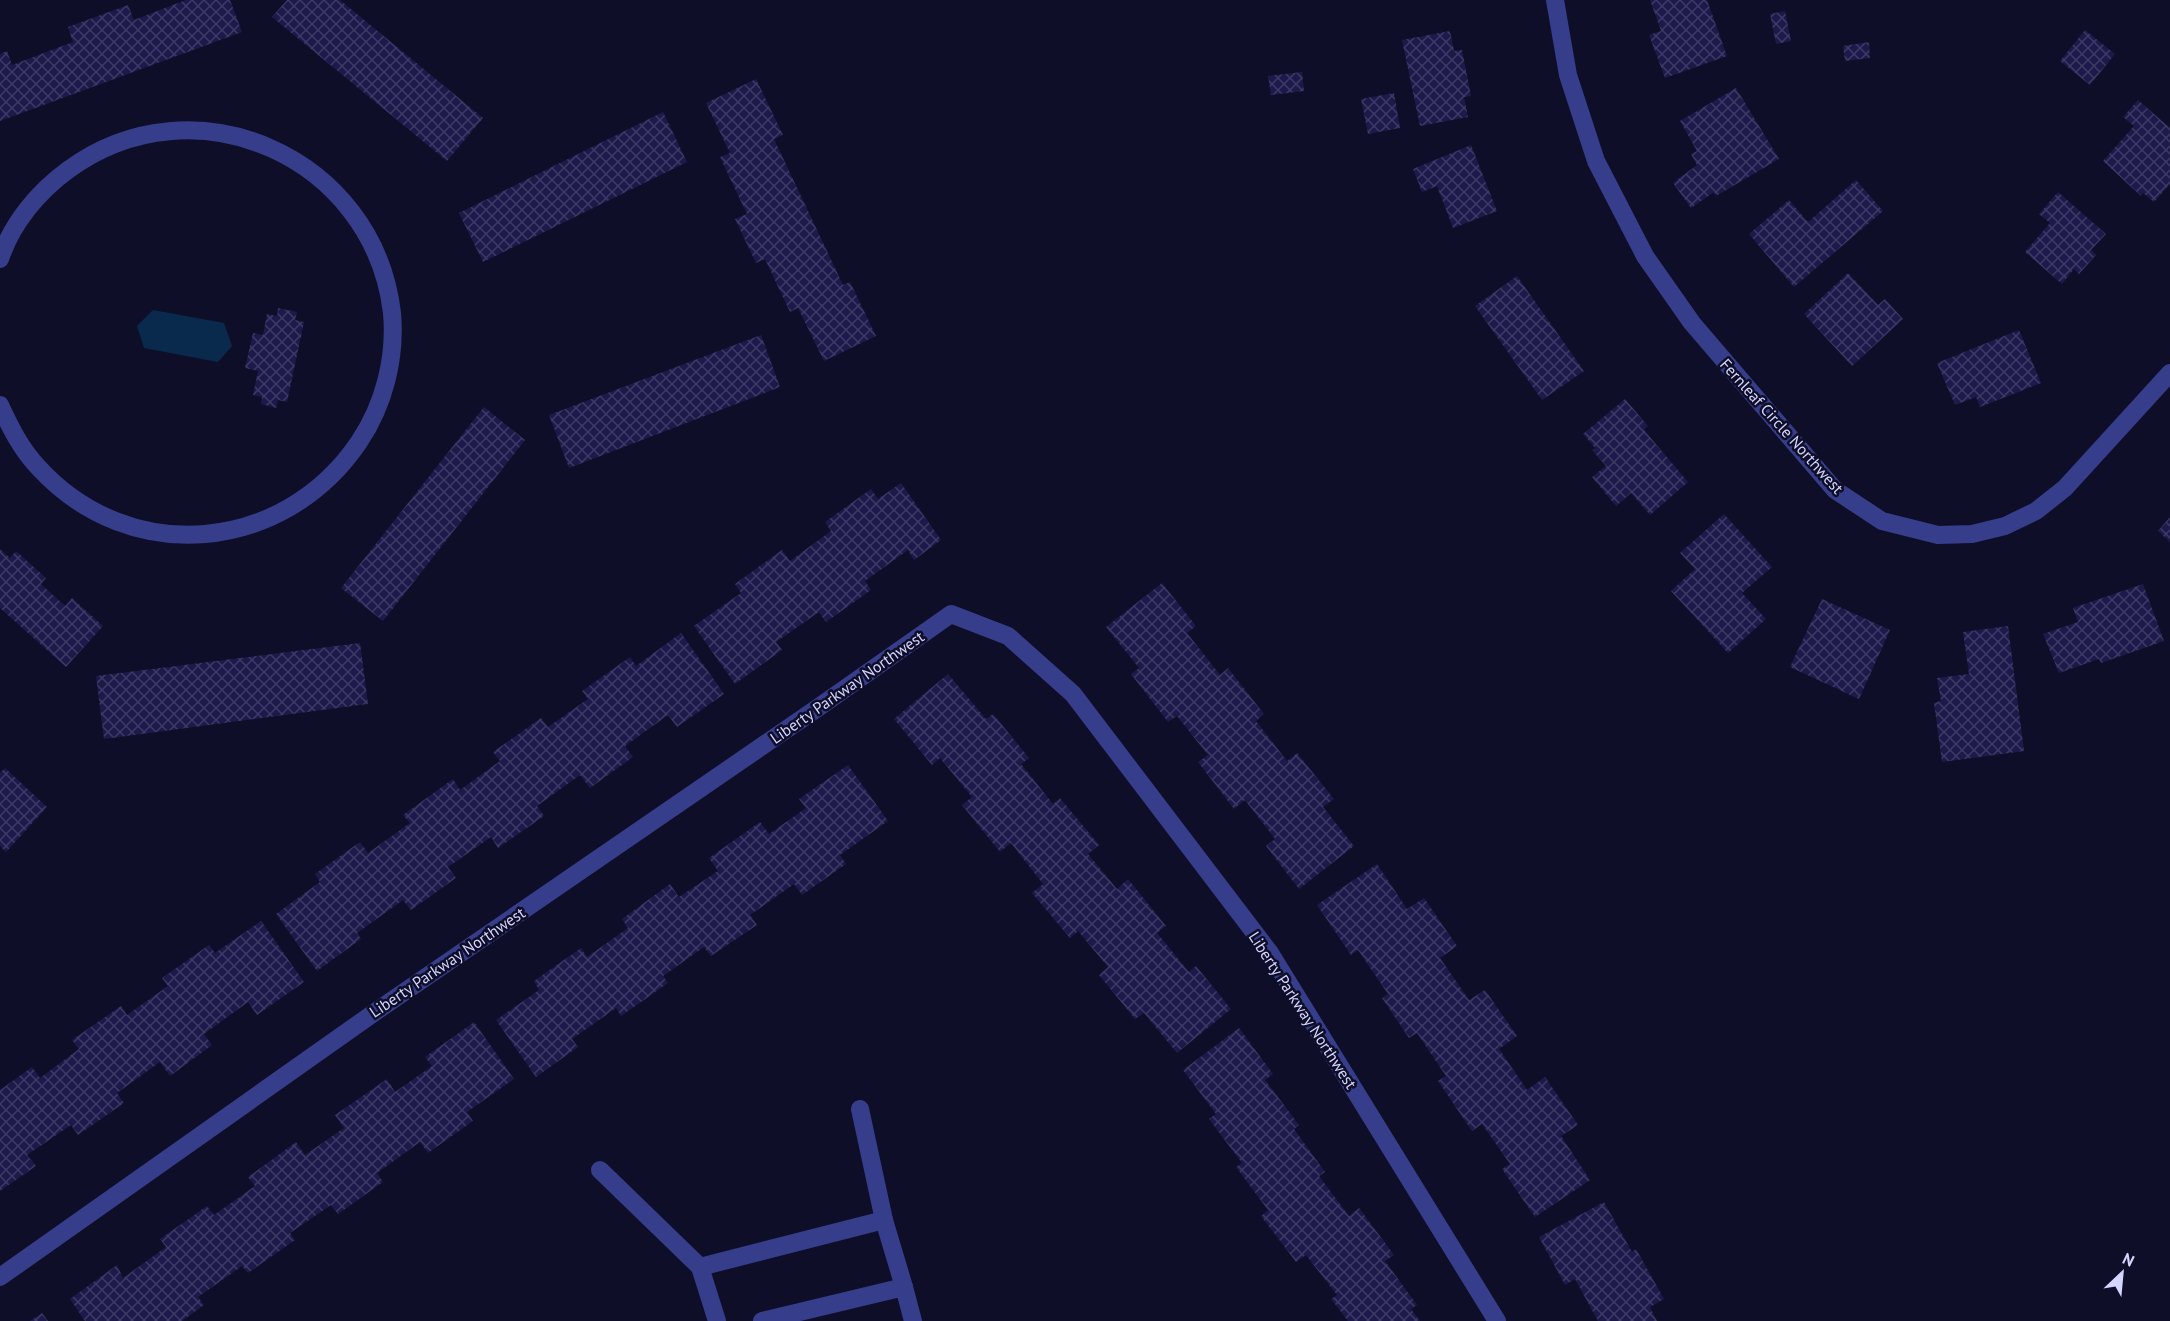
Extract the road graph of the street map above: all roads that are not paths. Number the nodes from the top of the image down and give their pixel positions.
1 (1555, 0) edge
2 (0, 259) edge
3 (2170, 373) edge
4 (0, 405) edge
5 (860, 1110) dead end
6 (600, 1170) dead end
7 (884, 1220) junction
8 (700, 1267) junction
9 (0, 1277) edge
10 (904, 1287) junction
11 (717, 1321) edge
12 (762, 1321) edge
13 (913, 1321) edge
14 (1497, 1321) edge

1 - 3 street, Fernleaf Circle Northwest
2 - 4 street
5 - 7 street
6 - 8 street
7 - 8 street
7 - 10 street
8 - 11 street
9 - 14 street, Liberty Parkway Northwest
10 - 12 street
10 - 13 street

